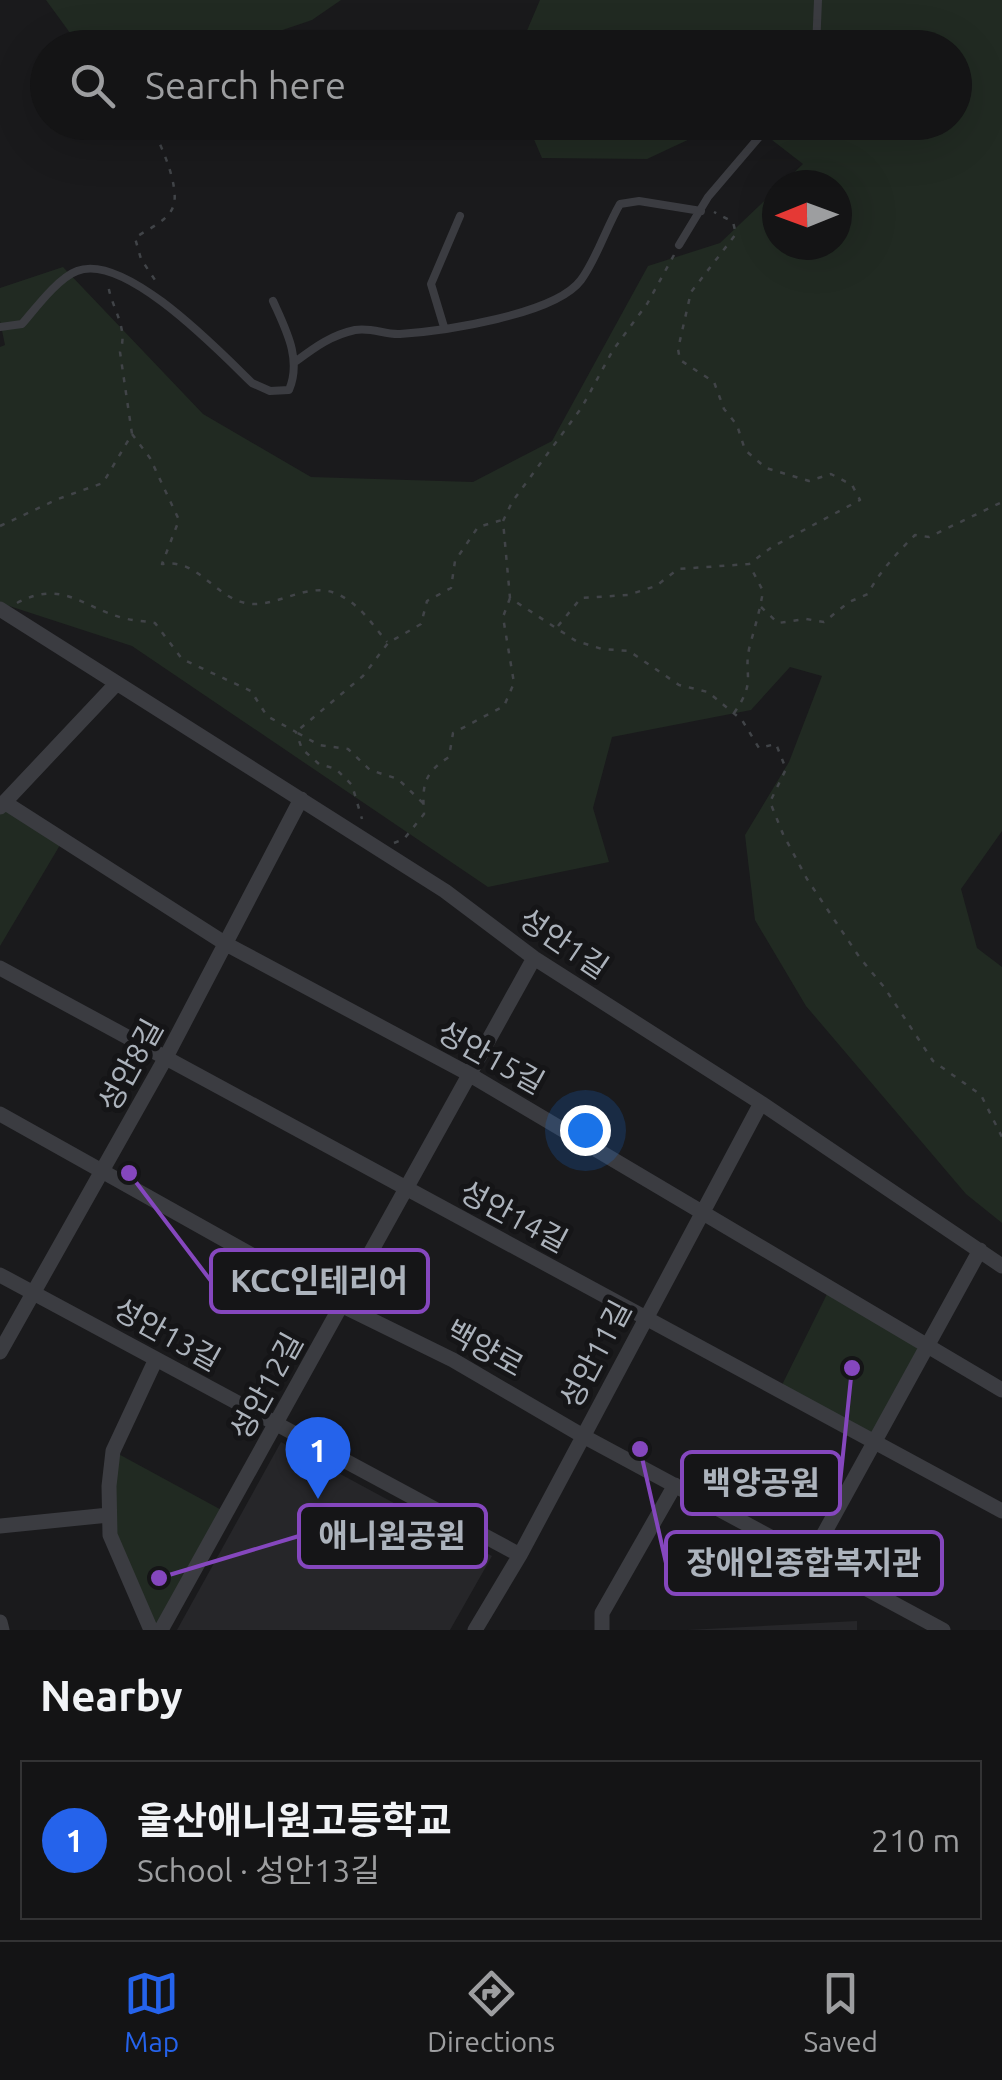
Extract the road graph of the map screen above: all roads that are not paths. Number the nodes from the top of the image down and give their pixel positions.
1 (818, 0) edge
2 (817, 30) edge
3 (758, 140) edge
4 (702, 209) junction
5 (460, 216) dead end
6 (679, 245) road end
7 (273, 301) dead end
8 (0, 327) edge
9 (444, 327) junction
10 (295, 362) junction
11 (3, 610) edge
12 (116, 684) junction
13 (301, 799) junction
14 (2, 804) edge
15 (226, 944) junction
16 (534, 958) junction
17 (0, 968) edge
18 (165, 1059) junction
19 (467, 1073) junction
20 (762, 1103) junction
21 (0, 1114) edge
22 (103, 1170) junction
23 (405, 1188) junction
24 (702, 1211) junction
25 (980, 1250) junction
26 (1002, 1266) edge
27 (0, 1275) edge
28 (32, 1292) junction
29 (343, 1306) junction
30 (644, 1318) junction
31 (925, 1345) junction
32 (0, 1352) edge
33 (156, 1360) junction
34 (1002, 1390) edge
35 (276, 1425) junction
36 (582, 1436) junction
37 (874, 1444) junction
38 (675, 1486) junction
39 (1002, 1511) edge
40 (109, 1515) junction
41 (0, 1526) edge
42 (520, 1554) junction
43 (810, 1559) junction
44 (0, 1622) edge
45 (2, 1630) edge
46 (150, 1630) edge
47 (161, 1630) edge
48 (476, 1630) edge
49 (602, 1630) edge
50 (943, 1630) edge

1 - 2 lane
3 - 4 lane
4 - 6 lane
4 - 9 lane
5 - 9 lane
7 - 10 lane
8 - 10 lane
9 - 10 lane
11 - 12 street, 성안1길
12 - 13 street, 성안1길
12 - 14 street
13 - 15 street, 성안8길
13 - 16 street, 성안1길
14 - 15 street, 성안15길
15 - 18 street, 성안8길
15 - 19 street, 성안15길
16 - 19 street, 성안12길
16 - 20 street, 성안1길
17 - 18 street, 성안14길
18 - 22 street, 성안8길
18 - 23 street, 성안14길
19 - 23 street, 성안12길
19 - 24 street, 성안15길
20 - 24 street, 성안11길
20 - 25 street, 성안1길
21 - 22 street, 백양로
22 - 28 street, 성안8길
22 - 29 street, 백양로
23 - 29 street, 성안12길
23 - 30 street, 성안14길
24 - 30 street, 성안11길
24 - 31 street, 성안15길
25 - 26 street, 성안1길
25 - 31 street
27 - 28 street, 성안13길
28 - 32 street, 성안8길
28 - 33 street, 성안13길
29 - 35 street, 성안12길
29 - 36 street, 백양로
30 - 36 street, 성안11길
30 - 37 street, 성안14길
31 - 34 street, 성안15길
31 - 37 street
33 - 35 street, 성안13길
33 - 40 street
35 - 42 street, 성안13길
35 - 47 street, 성안12길
36 - 38 street, 백양로
36 - 42 street, 성안11길
37 - 39 street, 성안14길
37 - 43 street
38 - 43 street, 백양로
38 - 49 street
40 - 41 street
40 - 46 street
42 - 48 street, 성안11길
43 - 50 street, 백양로
44 - 45 street

